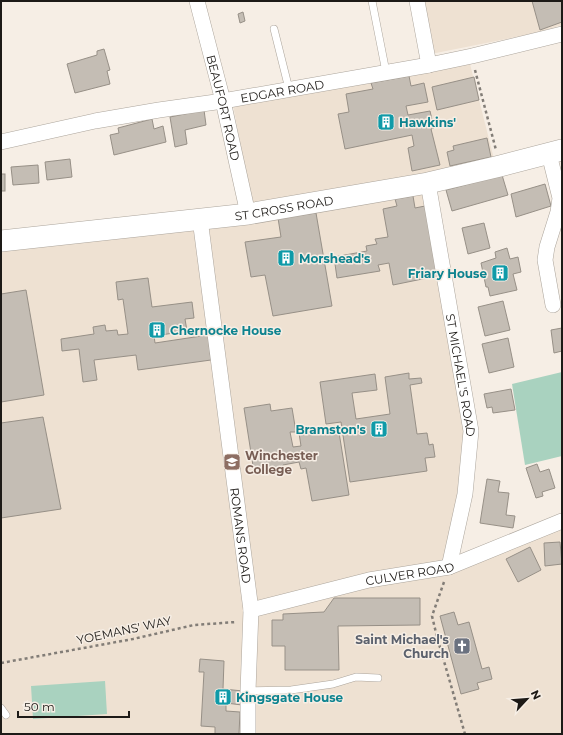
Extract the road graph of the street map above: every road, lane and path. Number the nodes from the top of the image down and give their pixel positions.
1 (197, 1) edge
2 (372, 1) edge
3 (417, 1) edge
4 (274, 29) dead end
5 (562, 34) edge
6 (472, 56) junction
7 (429, 65) junction
8 (386, 72) junction
9 (289, 89) junction
10 (223, 101) junction
11 (1, 142) edge
12 (555, 152) edge
13 (500, 166) junction
14 (428, 183) junction
15 (248, 214) junction
16 (200, 219) junction
17 (1, 241) edge
18 (553, 305) dead end
19 (562, 521) edge
20 (449, 567) junction
21 (251, 616) junction
22 (1, 663) edge
23 (378, 678) dead end
24 (248, 691) junction
25 (1, 708) edge
26 (6, 715) dead end
27 (248, 734) edge
28 (465, 734) edge

1 - 10 street, BEAUFORT ROAD
2 - 8 lane
3 - 7 street
4 - 9 lane
5 - 6 street, EDGAR ROAD
6 - 7 street, EDGAR ROAD
6 - 13 path
7 - 8 street, EDGAR ROAD
8 - 9 street, EDGAR ROAD
9 - 10 street, EDGAR ROAD
10 - 11 street, EDGAR ROAD
10 - 15 street, BEAUFORT ROAD
12 - 13 main road, ST CROSS ROAD
12 - 18 street
13 - 14 main road, ST CROSS ROAD
14 - 15 main road, ST CROSS ROAD
14 - 20 street, ST MICHAEL'S ROAD
15 - 16 main road, ST CROSS ROAD
16 - 17 main road, ST CROSS ROAD
16 - 21 street, ROMANS ROAD
19 - 20 street, CULVER ROAD
20 - 21 street, CULVER ROAD
20 - 28 path
21 - 22 path, YOEMANS' WAY
21 - 24 street, ROMANS ROAD
23 - 24 lane
24 - 27 street, ROMANS ROAD
25 - 26 lane

